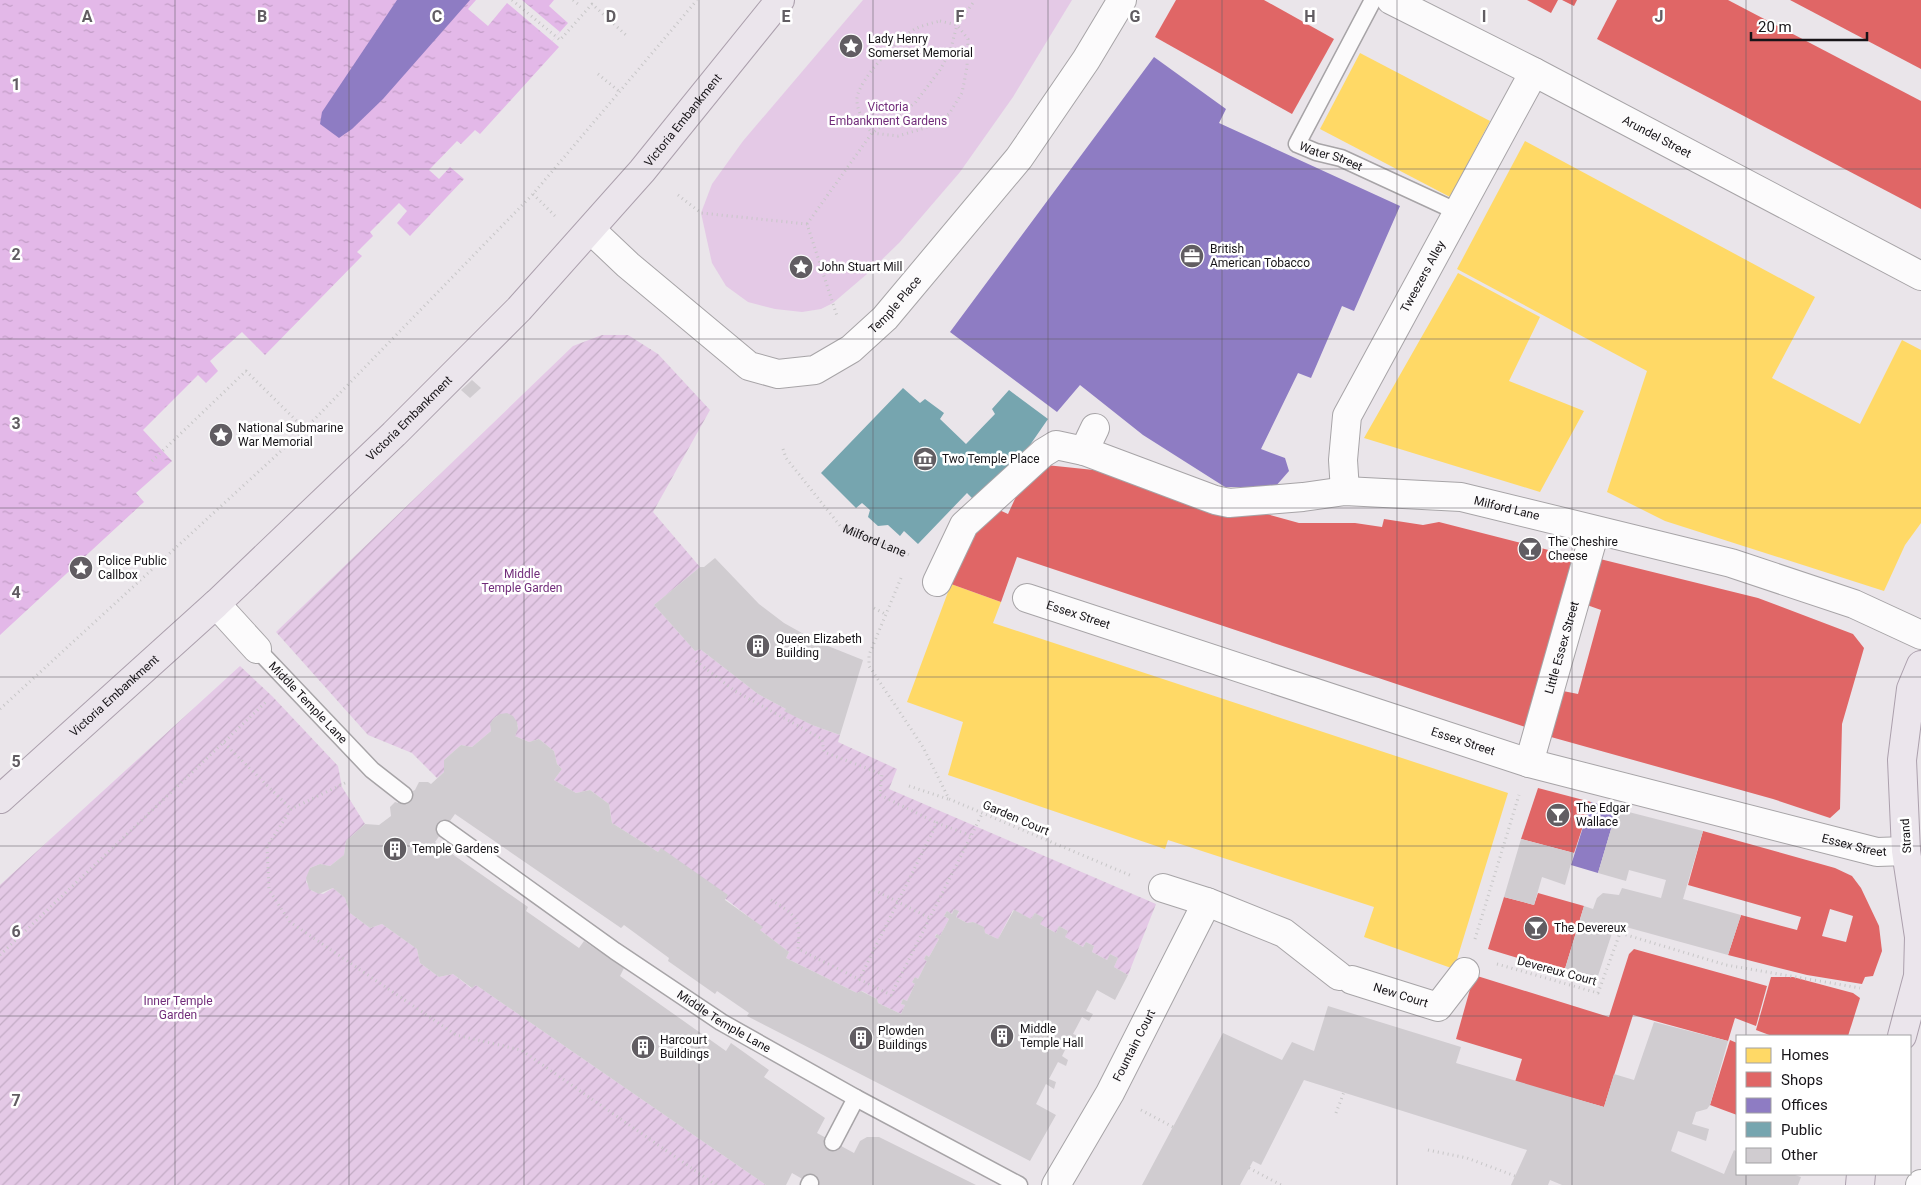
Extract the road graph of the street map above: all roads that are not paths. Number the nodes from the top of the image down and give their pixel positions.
1 (780, 0) edge
2 (1122, 0) edge
3 (1373, 0) edge
4 (1391, 0) edge
5 (1534, 72) junction
6 (1458, 212) junction
7 (591, 230) junction
8 (1921, 276) edge
9 (1345, 491) junction
10 (1595, 531) junction
11 (939, 575) road end
12 (1027, 598) dead end
13 (216, 604) junction
14 (1921, 634) edge
15 (257, 649) joint
16 (1921, 665) edge
17 (1529, 763) junction
18 (404, 795) dead end
19 (0, 799) edge
20 (446, 829) dead end
21 (1906, 851) junction
22 (1163, 888) dead end
23 (1207, 902) junction
24 (1475, 960) road end
25 (1902, 1035) edge
26 (856, 1098) junction
27 (833, 1142) dead end
28 (1019, 1185) edge
29 (1056, 1185) edge

1 - 7 main road, Victoria Embankment
2 - 7 street, Temple Place
3 - 6 lane, Water Street
4 - 5 street, Arundel Street
5 - 6 street, Tweezers Alley
5 - 8 street, Arundel Street
6 - 9 street, Tweezers Alley
7 - 13 main road, Victoria Embankment
9 - 10 street, Milford Lane
9 - 11 street, Milford Lane
10 - 14 street, Milford Lane
10 - 17 street, Little Essex Street
12 - 17 street, Essex Street
13 - 15 street, Middle Temple Lane
13 - 19 main road, Victoria Embankment
15 - 18 lane, Middle Temple Lane
16 - 21 main road, Strand
17 - 21 street, Essex Street
20 - 26 lane, Middle Temple Lane
21 - 25 main road, Strand
22 - 23 street
23 - 24 street, New Court
23 - 29 street, Fountain Court
26 - 27 lane
26 - 28 lane, Middle Temple Lane

